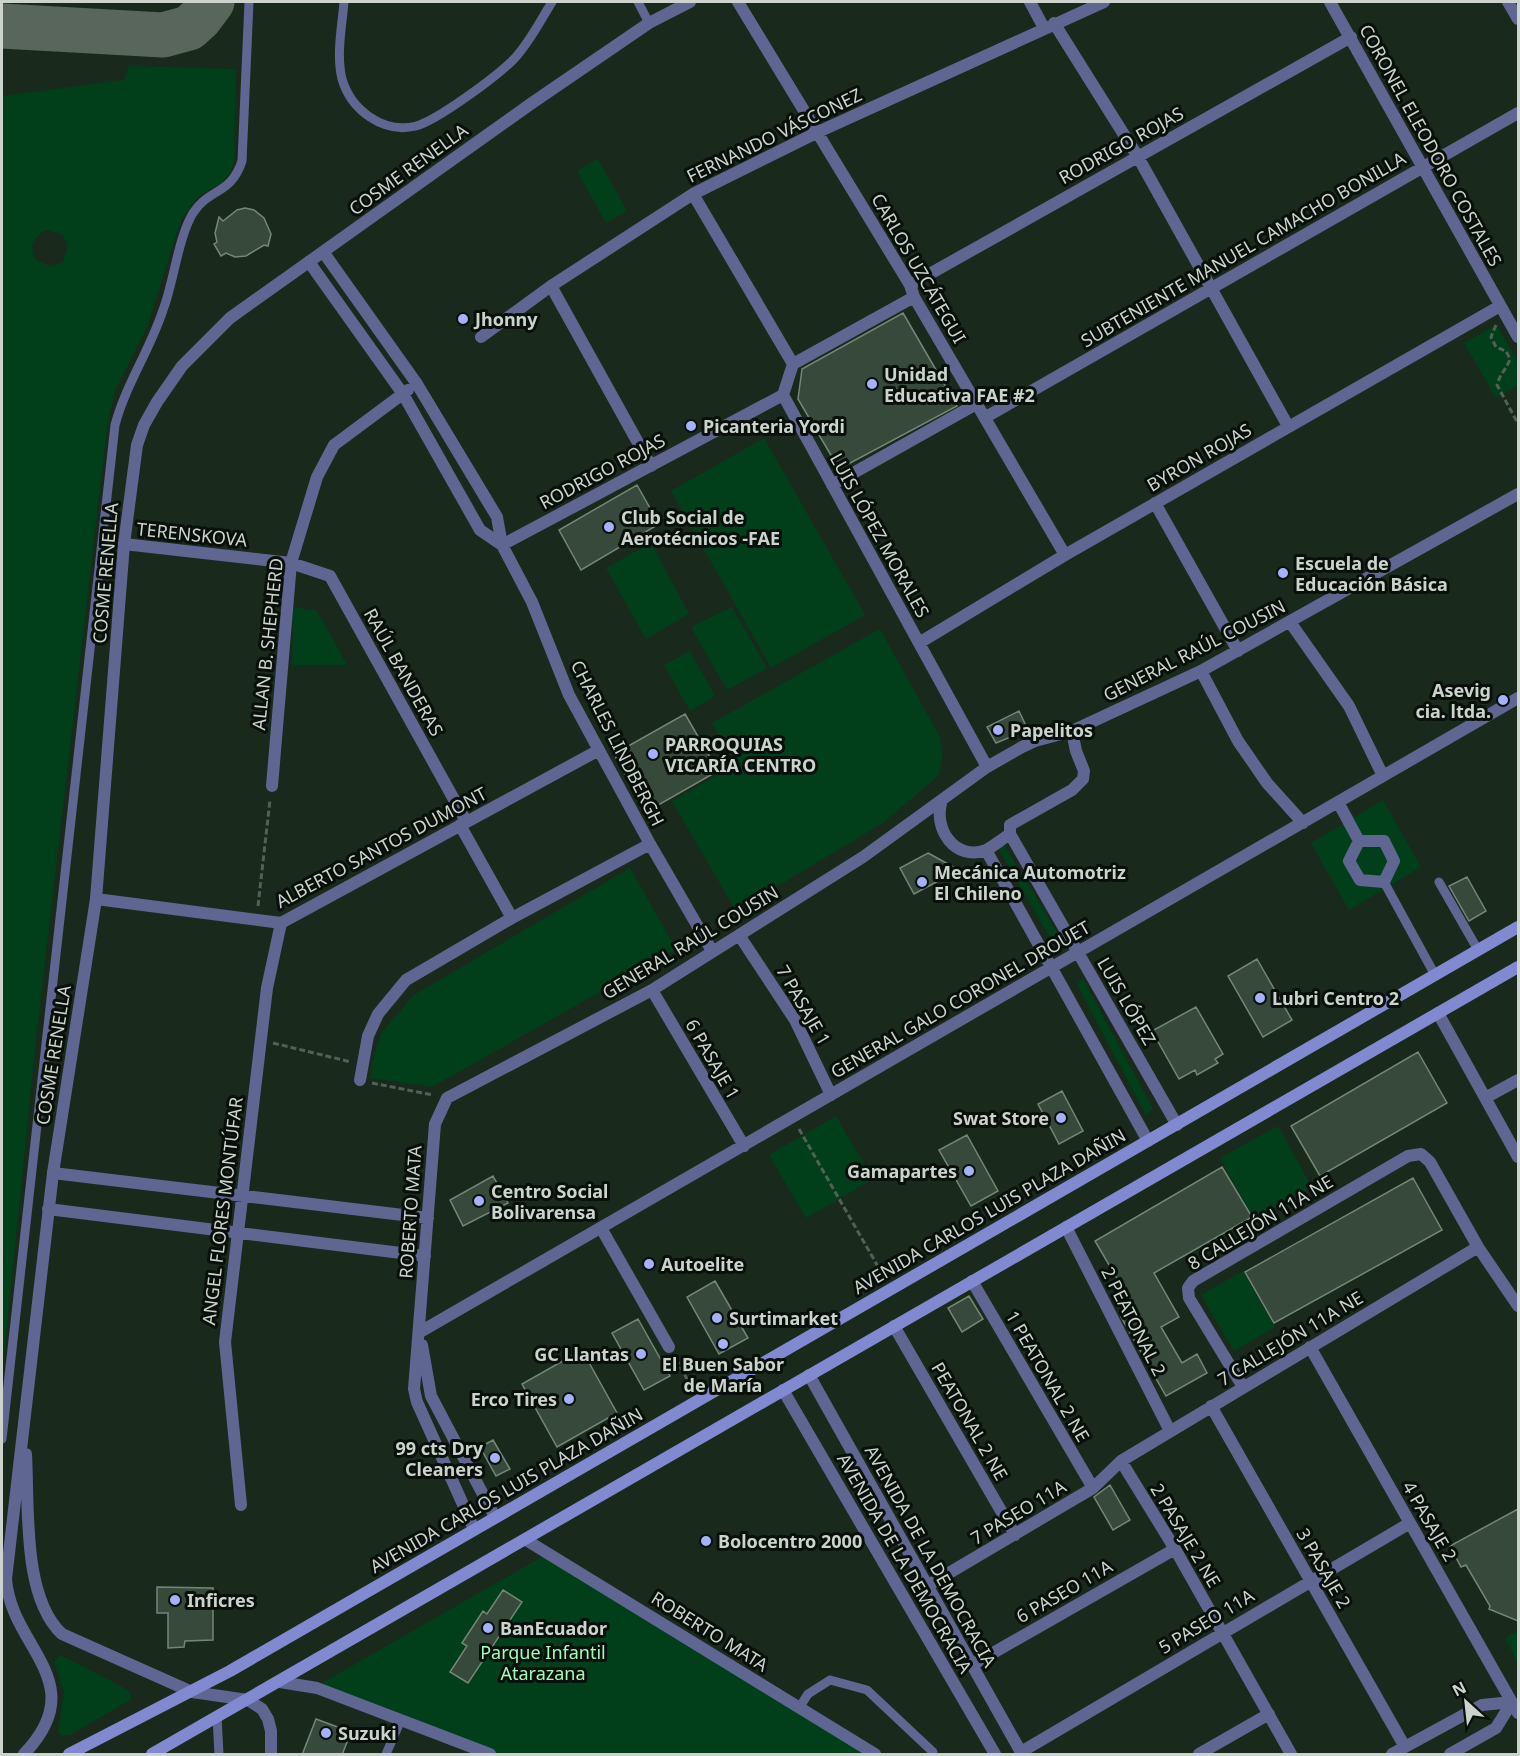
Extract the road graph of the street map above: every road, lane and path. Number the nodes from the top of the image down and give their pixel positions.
1 (249, 2) edge
2 (344, 2) edge
3 (552, 2) edge
4 (638, 2) edge
5 (690, 2) edge
6 (738, 2) edge
7 (1030, 2) edge
8 (1104, 2) edge
9 (1330, 2) edge
10 (1508, 2) edge
11 (672, 6) edge
12 (1518, 19) edge
13 (649, 23) junction
14 (1049, 26) junction
15 (1350, 37) junction
16 (1518, 113) edge
17 (818, 132) junction
18 (1138, 157) junction
19 (1422, 167) junction
20 (693, 194) junction
21 (324, 253) junction
22 (309, 262) junction
23 (551, 286) junction
24 (1211, 289) junction
25 (912, 291) junction
26 (1500, 306) junction
27 (481, 337) dead end
28 (1518, 337) edge
29 (793, 364) junction
30 (417, 384) junction
31 (403, 394) junction
32 (783, 394) junction
33 (978, 403) junction
34 (986, 417) junction
35 (1518, 420) edge
36 (1288, 426) junction
37 (651, 466) junction
38 (832, 485) junction
39 (1518, 494) edge
40 (1155, 503) junction
41 (124, 544) junction
42 (502, 546) junction
43 (1065, 555) junction
44 (291, 563) junction
45 (1290, 622) junction
46 (919, 643) junction
47 (1238, 651) junction
48 (1201, 671) junction
49 (1518, 698) edge
50 (1072, 731) junction
51 (599, 750) junction
52 (987, 767) junction
53 (1383, 776) junction
54 (272, 786) joint
55 (942, 800) junction
56 (1338, 802) junction
57 (463, 823) junction
58 (1303, 823) junction
59 (1010, 834) junction
60 (1359, 841) junction
61 (650, 844) junction
62 (986, 850) junction
63 (1384, 882) junction
64 (1439, 882) dead end
65 (96, 899) junction
66 (512, 918) junction
67 (257, 920) junction
68 (281, 923) junction
69 (1518, 927) edge
70 (739, 935) junction
71 (1478, 950) junction
72 (712, 951) junction
73 (1078, 952) junction
74 (1518, 967) edge
75 (1051, 968) junction
76 (1435, 975) junction
77 (652, 990) junction
78 (1438, 1014) junction
79 (260, 1040) junction
80 (362, 1064) junction
81 (360, 1080) joint
82 (1518, 1080) edge
83 (831, 1095) junction
84 (447, 1098) junction
85 (1485, 1098) junction
86 (792, 1117) junction
87 (1177, 1125) junction
88 (1148, 1141) junction
89 (744, 1146) junction
90 (1518, 1157) edge
91 (53, 1173) junction
92 (240, 1196) junction
93 (48, 1209) junction
94 (428, 1218) junction
95 (1066, 1227) junction
96 (601, 1228) junction
97 (236, 1232) junction
98 (1478, 1246) junction
99 (425, 1256) junction
100 (972, 1281) junction
101 (891, 1288) junction
102 (1517, 1302) edge
103 (894, 1326) junction
104 (420, 1332) junction
105 (669, 1347) joint
106 (1310, 1347) junction
107 (809, 1375) junction
108 (1243, 1387) junction
109 (783, 1390) junction
110 (699, 1399) junction
111 (1211, 1406) junction
112 (23, 1418) junction
113 (1170, 1431) junction
114 (2, 1439) edge
115 (1121, 1461) junction
116 (1093, 1488) junction
117 (241, 1505) dead end
118 (495, 1517) junction
119 (1410, 1522) junction
120 (474, 1529) junction
121 (1015, 1535) junction
122 (526, 1540) junction
123 (1175, 1549) junction
124 (1311, 1581) junction
125 (927, 1586) junction
126 (1222, 1633) junction
127 (972, 1665) junction
128 (280, 1682) junction
129 (192, 1692) junction
130 (248, 1700) junction
131 (799, 1708) junction
132 (1515, 1708) edge
133 (1269, 1714) junction
134 (217, 1717) junction
135 (400, 1720) junction
136 (1405, 1747) junction
137 (171, 1748) edge
138 (933, 1752) dead end
139 (1022, 1754) edge
140 (24, 1755) edge
141 (69, 1755) edge
142 (152, 1755) edge
143 (219, 1755) edge
144 (271, 1755) edge
145 (386, 1755) edge
146 (490, 1755) edge
147 (875, 1755) edge
148 (995, 1755) edge
149 (1199, 1755) edge
150 (1291, 1755) edge
151 (1392, 1755) edge
152 (1450, 1755) edge

1 - 114 lane
2 - 3 lane
4 - 13 lane
5 - 11 street, COSME RENELLA
6 - 17 street, CARLOS UZCÁTEGUI
7 - 14 street
8 - 14 street, FERNANDO VÁSCONEZ
9 - 15 street, CORONEL ELEODORO COSTALES
10 - 12 street
11 - 13 street, COSME RENELLA
13 - 21 street, COSME RENELLA
14 - 17 street, FERNANDO VÁSCONEZ
14 - 18 street
15 - 18 street, RODRIGO ROJAS
15 - 19 street, CORONEL ELEODORO COSTALES
16 - 19 street, SUBTENIENTE MANUEL CAMACHO BONILLA
17 - 20 street, FERNANDO VÁSCONEZ
17 - 25 street, CARLOS UZCÁTEGUI
18 - 24 street
18 - 25 street, RODRIGO ROJAS
19 - 24 street, SUBTENIENTE MANUEL CAMACHO BONILLA
19 - 26 street, CORONEL ELEODORO COSTALES
20 - 23 street, FERNANDO VÁSCONEZ
20 - 29 street
21 - 22 street, COSME RENELLA
21 - 30 street, CHARLES LINDBERGH
22 - 31 street, CHARLES LINDBERGH
22 - 41 street, COSME RENELLA
23 - 27 street, FERNANDO VÁSCONEZ
23 - 37 street
24 - 34 street, SUBTENIENTE MANUEL CAMACHO BONILLA
24 - 36 street
25 - 29 street, RODRIGO ROJAS
25 - 33 street, CARLOS UZCÁTEGUI
26 - 28 street, CORONEL ELEODORO COSTALES
26 - 35 path
26 - 36 street, BYRON ROJAS
29 - 32 street
30 - 31 street, ALLAN B. SHEPHERD
30 - 42 street, CHARLES LINDBERGH
31 - 42 street, CHARLES LINDBERGH
31 - 44 street, ALLAN B. SHEPHERD
32 - 37 street, RODRIGO ROJAS
32 - 38 street, LUIS LÓPEZ MORALES
33 - 34 street, CARLOS UZCÁTEGUI
33 - 38 street
34 - 43 street, CARLOS UZCÁTEGUI
36 - 40 street, BYRON ROJAS
37 - 42 street, RODRIGO ROJAS
38 - 46 street, LUIS LÓPEZ MORALES
39 - 45 street, GENERAL RAÚL COUSIN
40 - 43 street, BYRON ROJAS
40 - 47 street
41 - 44 street, TERENSKOVA
41 - 65 street, COSME RENELLA
42 - 51 street, CHARLES LINDBERGH
43 - 46 street, BYRON ROJAS
44 - 54 street, ALLAN B. SHEPHERD
44 - 57 street, RAÚL BANDERAS
45 - 47 street, GENERAL RAÚL COUSIN
45 - 53 street
46 - 52 street, LUIS LÓPEZ MORALES
47 - 48 street, GENERAL RAÚL COUSIN
48 - 50 street, GENERAL RAÚL COUSIN
48 - 58 street
49 - 53 street, GENERAL GALO CORONEL DROUET
50 - 52 street, GENERAL RAÚL COUSIN
50 - 59 street
51 - 57 street, ALBERTO SANTOS DUMONT
51 - 61 street, CHARLES LINDBERGH
52 - 55 street, GENERAL RAÚL COUSIN
53 - 56 street, GENERAL GALO CORONEL DROUET
54 - 67 path
55 - 62 street
55 - 70 street, GENERAL RAÚL COUSIN
56 - 58 street, GENERAL GALO CORONEL DROUET
56 - 60 street
57 - 66 street, RAÚL BANDERAS
57 - 68 street, ALBERTO SANTOS DUMONT
58 - 73 street, GENERAL GALO CORONEL DROUET
59 - 62 street
59 - 73 street, LUIS LÓPEZ
60 - 63 street
60 - 63 street
61 - 66 street
61 - 72 street, CHARLES LINDBERGH
62 - 75 street
63 - 76 lane
64 - 71 lane
65 - 67 street, ALBERTO SANTOS DUMONT
65 - 91 street, COSME RENELLA
66 - 80 street
67 - 68 street, ALBERTO SANTOS DUMONT
68 - 79 street, ANGEL FLORES MONTÚFAR
69 - 71 main road, AVENIDA CARLOS LUIS PLAZA DAÑIN
70 - 72 street, GENERAL RAÚL COUSIN
70 - 83 street, 7 PASAJE 1
71 - 76 main road, AVENIDA CARLOS LUIS PLAZA DAÑIN
72 - 77 street, GENERAL RAÚL COUSIN
73 - 75 street, GENERAL GALO CORONEL DROUET
73 - 87 street, LUIS LÓPEZ
74 - 78 main road
75 - 83 street, GENERAL GALO CORONEL DROUET
75 - 88 street
76 - 87 main road, AVENIDA CARLOS LUIS PLAZA DAÑIN
77 - 84 street, GENERAL RAÚL COUSIN
77 - 89 street, 6 PASAJE 1
78 - 85 street
78 - 95 main road
79 - 80 path
79 - 92 street, ANGEL FLORES MONTÚFAR
80 - 81 street
81 - 84 path
82 - 85 street
83 - 86 street, GENERAL GALO CORONEL DROUET
84 - 94 street, ROBERTO MATA
85 - 90 street
86 - 89 street, GENERAL GALO CORONEL DROUET
86 - 101 path
87 - 88 main road, AVENIDA CARLOS LUIS PLAZA DAÑIN
88 - 101 main road, AVENIDA CARLOS LUIS PLAZA DAÑIN
89 - 96 street, GENERAL GALO CORONEL DROUET
91 - 92 street
91 - 93 street, COSME RENELLA
92 - 94 street
92 - 97 street, ANGEL FLORES MONTÚFAR
93 - 97 street
93 - 112 street, COSME RENELLA
94 - 99 street, ROBERTO MATA
95 - 100 main road
95 - 113 street, 2 PEATONAL 2
96 - 104 street, GENERAL GALO CORONEL DROUET
96 - 105 street
97 - 99 street
97 - 117 street, ANGEL FLORES MONTÚFAR
98 - 102 street
98 - 106 street, 7 CALLEJÓN 11A NE
98 - 108 street, 8 CALLEJÓN 11A NE
99 - 104 street, ROBERTO MATA
100 - 103 main road
100 - 116 street, 1 PEATONAL 2 NE
101 - 110 main road, AVENIDA CARLOS LUIS PLAZA DAÑIN
103 - 107 main road
103 - 121 street, PEATONAL 2 NE
104 - 118 street, ROBERTO MATA
104 - 120 street, ROBERTO MATA
105 - 110 path
106 - 108 street, 7 CALLEJÓN 11A NE
106 - 119 street, 4 PASAJE 2
107 - 109 main road
107 - 125 street, AVENIDA DE LA DEMOCRACIA
108 - 111 street, 7 CALLEJÓN 11A NE
109 - 122 main road
109 - 148 street, AVENIDA DE LA DEMOCRACIA
110 - 118 main road, AVENIDA CARLOS LUIS PLAZA DAÑIN
111 - 113 street, 7 CALLEJÓN 11A NE
111 - 124 street, 3 PASAJE 2
112 - 129 street, COSME RENELLA
112 - 140 street, COSME RENELLA
113 - 115 street, 7 CALLEJÓN 11A NE
115 - 116 street, 7 PASEO 11A
115 - 123 street, 2 PASAJE 2 NE
116 - 121 street, 7 PASEO 11A
118 - 120 main road, AVENIDA CARLOS LUIS PLAZA DAÑIN
119 - 124 street, 5 PASEO 11A
119 - 132 street, 4 PASAJE 2
120 - 129 main road, AVENIDA CARLOS LUIS PLAZA DAÑIN
121 - 125 street, 7 PASEO 11A
122 - 128 main road
122 - 131 street, ROBERTO MATA
123 - 126 street, 2 PASAJE 2 NE
123 - 127 street, 6 PASEO 11A
124 - 126 street, 5 PASEO 11A
124 - 136 street, 3 PASAJE 2
125 - 127 street, AVENIDA DE LA DEMOCRACIA
126 - 133 street, 2 PASAJE 2 NE
126 - 139 street, 5 PASEO 11A
127 - 139 street, AVENIDA DE LA DEMOCRACIA
128 - 130 main road
128 - 135 street
129 - 130 street, COSME RENELLA
129 - 141 main road, AVENIDA CARLOS LUIS PLAZA DAÑIN
130 - 134 main road
130 - 144 street
131 - 138 lane
131 - 147 street, ROBERTO MATA
132 - 136 street
132 - 152 street
133 - 149 street
133 - 150 street, 2 PASAJE 2 NE
134 - 137 main road
134 - 143 lane
135 - 145 lane
135 - 146 street
136 - 151 street
137 - 142 main road

